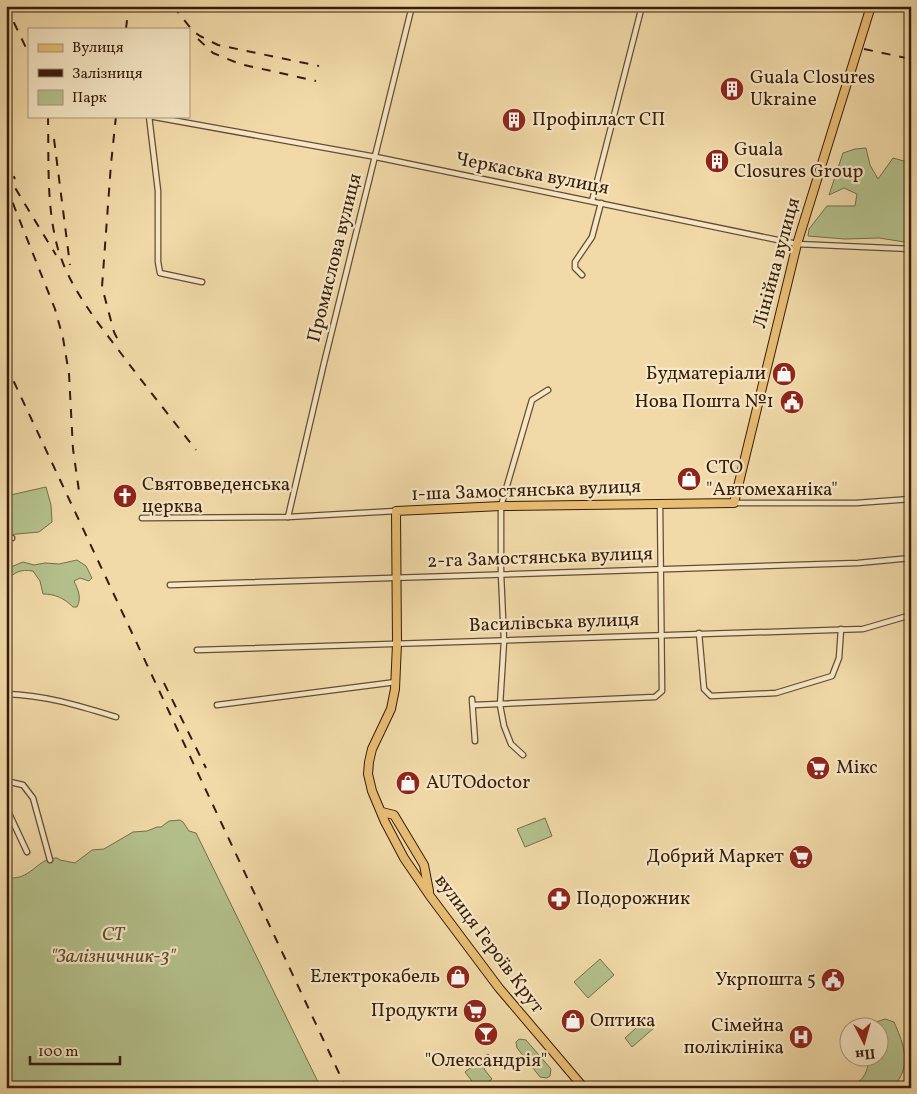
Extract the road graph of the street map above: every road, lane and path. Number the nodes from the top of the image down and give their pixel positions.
1 (412, 6) edge
2 (642, 6) edge
3 (871, 6) edge
4 (149, 118) edge
5 (160, 118) edge
6 (376, 157) junction
7 (592, 201) junction
8 (601, 203) junction
9 (797, 244) junction
10 (911, 249) edge
11 (582, 275) dead end
12 (202, 282) dead end
13 (548, 390) dead end
14 (911, 499) edge
15 (660, 502) junction
16 (734, 503) junction
17 (501, 506) junction
18 (396, 511) junction
19 (288, 517) junction
20 (142, 518) dead end
21 (6, 538) edge
22 (12, 538) dead end
23 (911, 558) edge
24 (661, 569) junction
25 (501, 574) junction
26 (8, 578) dead end
27 (396, 578) junction
28 (6, 584) edge
29 (170, 585) dead end
30 (911, 615) edge
31 (841, 629) junction
32 (699, 633) junction
33 (662, 634) junction
34 (504, 641) junction
35 (397, 644) junction
36 (197, 650) dead end
37 (396, 682) junction
38 (6, 694) edge
39 (472, 699) dead end
40 (217, 705) dead end
41 (474, 705) junction
42 (500, 705) junction
43 (116, 717) dead end
44 (475, 741) dead end
45 (523, 755) dead end
46 (6, 781) edge
47 (6, 808) edge
48 (382, 812) junction
49 (27, 852) dead end
50 (50, 860) dead end
51 (430, 896) junction
52 (584, 1088) edge

1 - 6 street, Промислова вулиця
2 - 7 street
3 - 9 main road, Лінійна вулиця
4 - 12 street
5 - 6 street, Черкаська вулиця
6 - 7 street, Черкаська вулиця
6 - 19 street, Промислова вулиця
7 - 8 street, Черкаська вулиця
8 - 9 street, Черкаська вулиця
8 - 11 street
9 - 10 street, Черкаська вулиця
9 - 16 main road, Лінійна вулиця
13 - 17 street
14 - 16 street, 1-ша Замостянська вулиця
15 - 16 main road, 1-ша Замостянська вулиця
15 - 17 main road, 1-ша Замостянська вулиця
15 - 24 street
17 - 18 main road, 1-ша Замостянська вулиця
17 - 25 street
18 - 19 street, 1-ша Замостянська вулиця
18 - 27 main road, вулиця Героїв Крут
19 - 20 street, 1-ша Замостянська вулиця
21 - 22 street
23 - 24 street, 2-га Замостянська вулиця
24 - 25 street, 2-га Замостянська вулиця
24 - 33 street
25 - 27 street, 2-га Замостянська вулиця
25 - 34 street
26 - 28 street
27 - 29 street, 2-га Замостянська вулиця
27 - 35 main road, вулиця Героїв Крут
30 - 31 street, Василівська вулиця
31 - 32 street, Василівська вулиця
31 - 32 street
32 - 33 street, Василівська вулиця
33 - 34 street, Василівська вулиця
33 - 42 street
34 - 35 street, Василівська вулиця
34 - 42 street
35 - 36 street, Василівська вулиця
35 - 37 main road, вулиця Героїв Крут
37 - 40 street
37 - 48 main road, вулиця Героїв Крут
38 - 43 street
39 - 41 street
41 - 42 street
41 - 44 street
42 - 45 street
46 - 50 street
47 - 49 street
48 - 51 main road, вулиця Героїв Крут
48 - 51 main road
51 - 52 main road, вулиця Героїв Крут

